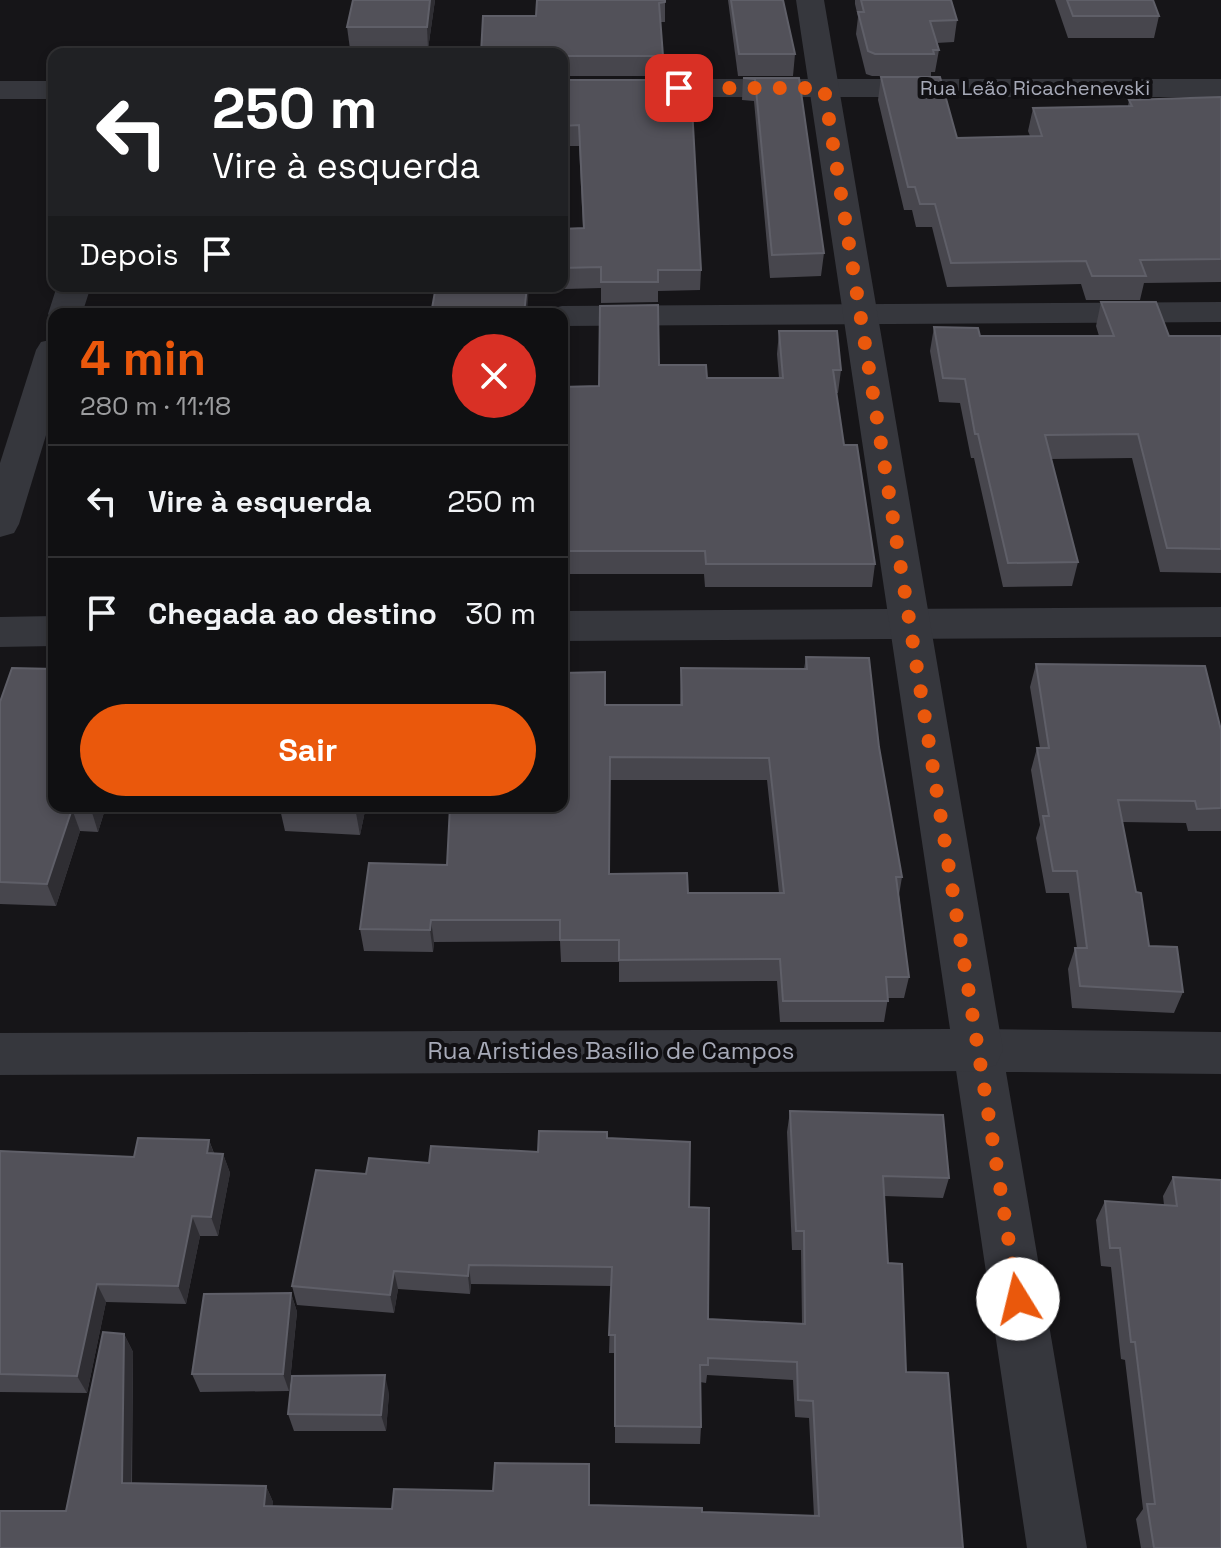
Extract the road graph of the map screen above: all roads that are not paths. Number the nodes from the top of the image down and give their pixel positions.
1 (810, 0) edge
2 (568, 88) edge
3 (824, 88) junction
4 (1221, 88) edge
5 (0, 90) edge
6 (48, 90) edge
7 (1221, 312) edge
8 (861, 314) junction
9 (568, 316) edge
10 (48, 369) edge
11 (0, 524) edge
12 (1221, 622) edge
13 (910, 623) junction
14 (568, 626) edge
15 (48, 631) edge
16 (0, 632) edge
17 (978, 1050) junction
18 (1221, 1053) edge
19 (0, 1054) edge
20 (1057, 1548) edge

1 - 3 street
2 - 3 street, Rua Leão Ricachenevski
3 - 4 street, Rua Leão Ricachenevski
3 - 8 street
5 - 6 street
7 - 8 street
8 - 9 street
8 - 13 street
10 - 11 street
12 - 13 street
13 - 14 street
13 - 17 street
15 - 16 street
17 - 18 street, Rua Aristides Basílio de Campos
17 - 19 street, Rua Aristides Basílio de Campos
17 - 20 street

